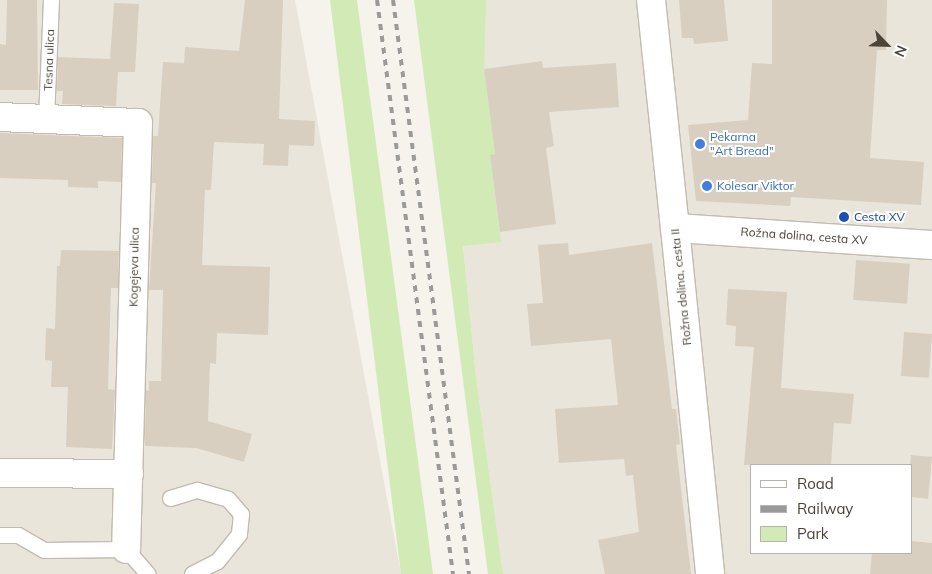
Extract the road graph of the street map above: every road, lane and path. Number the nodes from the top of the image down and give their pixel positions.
1 (51, 0) edge
2 (652, 0) edge
3 (0, 117) edge
4 (46, 120) junction
5 (675, 228) junction
6 (932, 245) edge
7 (0, 473) edge
8 (129, 474) junction
9 (170, 498) dead end
10 (0, 535) edge
11 (126, 549) junction
12 (148, 574) edge
13 (192, 574) edge
14 (710, 574) edge

1 - 4 lane, Tesna ulica
2 - 5 street, Rožna dolina, cesta II
3 - 4 street, Kogejeva ulica
4 - 8 street, Kogejeva ulica
5 - 6 street, Rožna dolina, cesta XV
5 - 14 street, Rožna dolina, cesta II
7 - 8 street
8 - 11 street, Kogejeva ulica
9 - 13 lane
10 - 11 lane
11 - 12 lane

